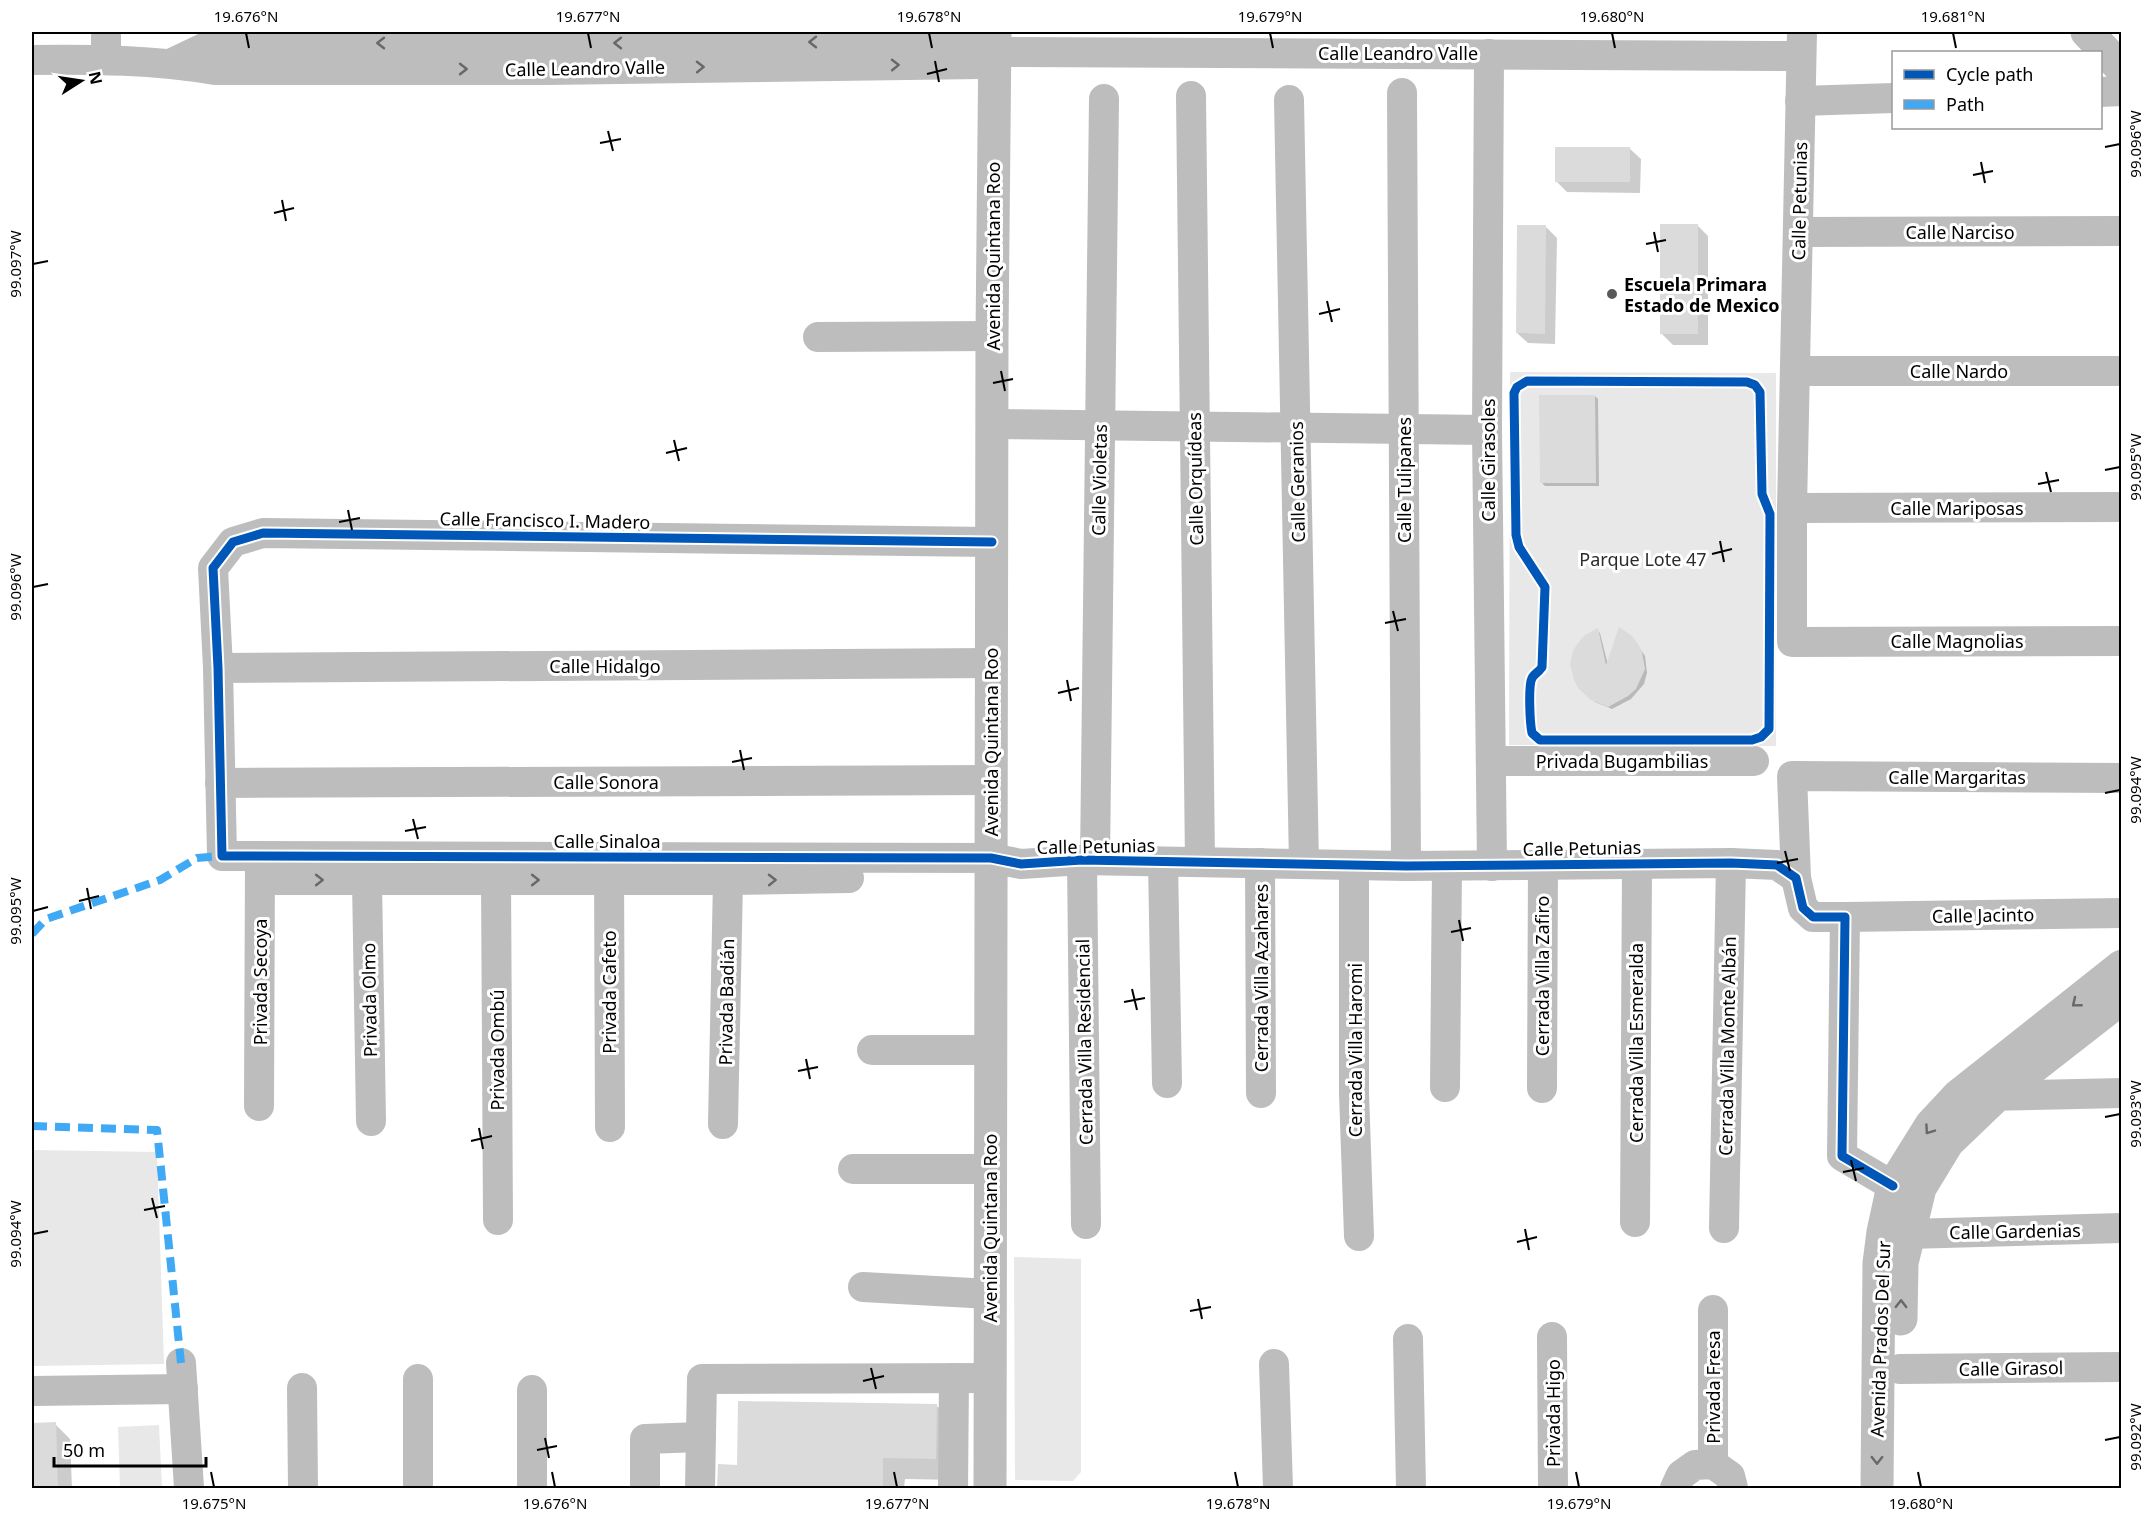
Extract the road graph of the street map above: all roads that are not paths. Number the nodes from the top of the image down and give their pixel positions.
1 (2087, 32) edge
2 (668, 37) edge
3 (872, 37) edge
4 (1076, 41) edge
5 (995, 42) edge
6 (1169, 42) edge
7 (1268, 42) edge
8 (1358, 42) edge
9 (1455, 43) edge
10 (1546, 43) edge
11 (1644, 43) edge
12 (1735, 44) edge
13 (1802, 44) edge
14 (106, 45) edge
15 (771, 47) edge
16 (288, 48) edge
17 (414, 48) edge
18 (548, 48) edge
19 (1488, 54) junction
20 (32, 60) edge
21 (2121, 69) edge
22 (2121, 91) edge
23 (2102, 92) edge
24 (1402, 93) dead end
25 (1191, 96) dead end
26 (1892, 98) edge
27 (1104, 99) dead end
28 (1289, 100) dead end
29 (1800, 101) junction
30 (2121, 231) edge
31 (1798, 232) junction
32 (992, 336) junction
33 (818, 337) dead end
34 (1796, 371) junction
35 (2121, 371) edge
36 (992, 424) junction
37 (1100, 425) junction
38 (1195, 426) junction
39 (1296, 428) junction
40 (1404, 429) junction
41 (1487, 430) junction
42 (2121, 507) edge
43 (1792, 508) junction
44 (992, 542) junction
45 (2121, 641) edge
46 (992, 663) junction
47 (218, 668) junction
48 (1491, 761) junction
49 (1754, 761) dead end
50 (2121, 778) edge
51 (991, 780) junction
52 (220, 783) junction
53 (222, 856) joint
54 (1088, 860) junction
55 (1164, 862) junction
56 (1200, 862) junction
57 (1260, 863) junction
58 (1731, 863) junction
59 (1304, 864) junction
60 (1637, 864) junction
61 (1354, 865) junction
62 (1543, 865) junction
63 (1001, 866) junction
64 (1406, 866) junction
65 (1447, 866) junction
66 (1492, 866) junction
67 (260, 868) junction
68 (609, 869) junction
69 (1796, 878) junction
70 (367, 880) junction
71 (496, 880) junction
72 (728, 880) junction
73 (2121, 913) edge
74 (1845, 917) junction
75 (2121, 966) edge
76 (2121, 998) edge
77 (872, 1050) dead end
78 (991, 1050) junction
79 (1167, 1083) dead end
80 (1445, 1087) dead end
81 (1542, 1088) dead end
82 (1261, 1093) dead end
83 (2121, 1094) edge
84 (1958, 1096) junction
85 (1996, 1096) junction
86 (259, 1106) dead end
87 (371, 1120) dead end
88 (723, 1124) dead end
89 (610, 1127) dead end
90 (990, 1169) junction
91 (853, 1170) dead end
92 (1893, 1186) junction
93 (498, 1220) dead end
94 (1635, 1222) dead end
95 (1086, 1224) dead end
96 (1724, 1228) dead end
97 (2121, 1228) edge
98 (1908, 1234) junction
99 (1359, 1236) dead end
100 (863, 1287) dead end
101 (990, 1294) junction
102 (1713, 1310) dead end
103 (1552, 1337) dead end
104 (1408, 1339) dead end
105 (1274, 1364) dead end
106 (2121, 1367) edge
107 (1900, 1369) junction
108 (954, 1378) junction
109 (990, 1378) junction
110 (418, 1379) dead end
111 (302, 1388) dead end
112 (532, 1390) dead end
113 (32, 1391) edge
114 (701, 1437) junction
115 (1713, 1464) junction
116 (189, 1488) edge
117 (303, 1488) edge
118 (418, 1488) edge
119 (532, 1488) edge
120 (645, 1488) edge
121 (700, 1488) edge
122 (953, 1488) edge
123 (990, 1488) edge
124 (1278, 1488) edge
125 (1411, 1488) edge
126 (1553, 1488) edge
127 (1675, 1488) edge
128 (1733, 1488) edge
129 (1877, 1488) edge
130 (1899, 1488) edge

1 - 21 main road
2 - 15 street, Calle Leandro Valle
2 -> 18 street, Calle Leandro Valle
3 - 5 street, Calle Leandro Valle
3 -> 15 street, Calle Leandro Valle
4 - 5 street, Calle Leandro Valle
4 - 6 street, Calle Leandro Valle
15 -> 5 street, Calle Leandro Valle
5 - 32 main road, Avenida Quintana Roo
6 - 7 street, Calle Leandro Valle
7 - 8 street, Calle Leandro Valle
8 - 9 street, Calle Leandro Valle
9 - 19 street, Calle Leandro Valle
10 - 11 street, Calle Leandro Valle
10 - 19 street, Calle Leandro Valle
11 - 12 street, Calle Leandro Valle
12 - 13 street, Calle Leandro Valle
13 - 29 street, Calle Petunias
14 - 16 street, Calle Leandro Valle
14 - 20 street, Calle Leandro Valle
18 -> 15 street, Calle Leandro Valle
16 - 17 street, Calle Leandro Valle
17 - 18 street, Calle Leandro Valle
19 - 41 street, Calle Girasoles
22 - 23 street
24 - 40 street, Calle Tulipanes
25 - 38 street, Calle Orquídeas
26 - 29 street
27 - 37 street, Calle Violetas
28 - 39 street, Calle Geranios
29 - 31 street, Calle Petunias
30 - 31 street, Calle Narciso
31 - 34 street, Calle Petunias
32 - 33 street
32 - 36 main road, Avenida Quintana Roo
34 - 35 street, Calle Nardo
34 - 43 street, Calle Petunias
36 - 37 street
36 - 44 main road, Avenida Quintana Roo
37 - 38 street
37 - 54 street, Calle Violetas
38 - 39 street
38 - 56 street, Calle Orquídeas
39 - 40 street
39 - 59 street, Calle Geranios
40 - 41 street
40 - 64 street, Calle Tulipanes
41 - 48 street, Calle Girasoles
42 - 43 street, Calle Mariposas
43 - 45 street, Calle Magnolias
44 - 46 main road, Avenida Quintana Roo
44 - 47 street, Calle Francisco I. Madero
46 - 47 street, Calle Hidalgo
46 - 51 main road, Avenida Quintana Roo
47 - 52 street, Calle Francisco I. Madero
48 - 49 street, Privada Bugambilias
48 - 66 street, Calle Girasoles
50 - 69 street, Calle Margaritas
51 - 52 street, Calle Sonora
51 - 63 main road, Avenida Quintana Roo
52 - 53 street, Calle Francisco I. Madero
53 - 67 street, Calle Sinaloa
54 - 55 street, Calle Petunias
54 - 63 street, Calle Petunias
54 - 95 street, Cerrada Villa Residencial
55 - 56 street, Calle Petunias
55 - 79 street
56 - 57 street, Calle Petunias
57 - 59 street, Calle Petunias
57 - 82 street, Cerrada Villa Azahares
58 - 60 street, Calle Petunias
58 - 69 street, Calle Petunias
58 - 96 street, Cerrada Villa Monte Albán
59 - 61 street, Calle Petunias
60 - 62 street, Calle Petunias
60 - 94 street, Cerrada Villa Esmeralda
61 - 64 street, Calle Petunias
61 - 99 street, Cerrada Villa Haromi
62 - 66 street, Calle Petunias
62 - 81 street, Cerrada Villa Zafiro
63 - 68 street, Calle Sinaloa
72 -> 63 street, Calle Sinaloa
63 - 78 main road, Avenida Quintana Roo
64 - 65 street, Calle Petunias
65 - 66 street, Calle Petunias
65 - 80 street
67 - 68 street, Calle Sinaloa
67 -> 70 street, Calle Sinaloa
67 - 86 street, Privada Secoya
71 -> 68 street, Calle Sinaloa
68 - 72 street, Calle Sinaloa
68 - 89 street, Privada Cafeto
69 - 74 street
70 - 71 street, Calle Sinaloa
70 - 87 street, Privada Olmo
71 - 93 street, Privada Ombú
72 - 88 street, Privada Badián
73 - 74 street, Calle Jacinto
74 - 92 street
75 -> 84 main road, Avenida Prados Del Sur
76 - 85 main road, Avenida Prados Del Sur
77 - 78 street
78 - 90 main road, Avenida Quintana Roo
83 - 85 street
84 - 85 street
84 -> 92 main road, Avenida Prados Del Sur
85 - 98 main road, Avenida Prados Del Sur
90 - 91 street
90 - 101 main road, Avenida Quintana Roo
92 -> 129 main road, Avenida Prados Del Sur
97 - 98 street, Calle Gardenias
107 -> 98 main road, Avenida Prados Del Sur
100 - 101 street
101 - 109 main road, Avenida Quintana Roo
102 - 115 street, Privada Fresa
103 - 126 street, Privada Higo
104 - 125 street
105 - 124 street
106 - 107 street, Calle Girasol
107 - 130 main road, Avenida Prados Del Sur
108 - 109 street
108 - 114 street
108 - 122 street
109 - 123 main road, Avenida Quintana Roo
110 - 118 street
111 - 117 street
112 - 119 street
113 - 116 street
114 - 120 street
114 - 121 street
115 - 127 street
115 - 128 street

